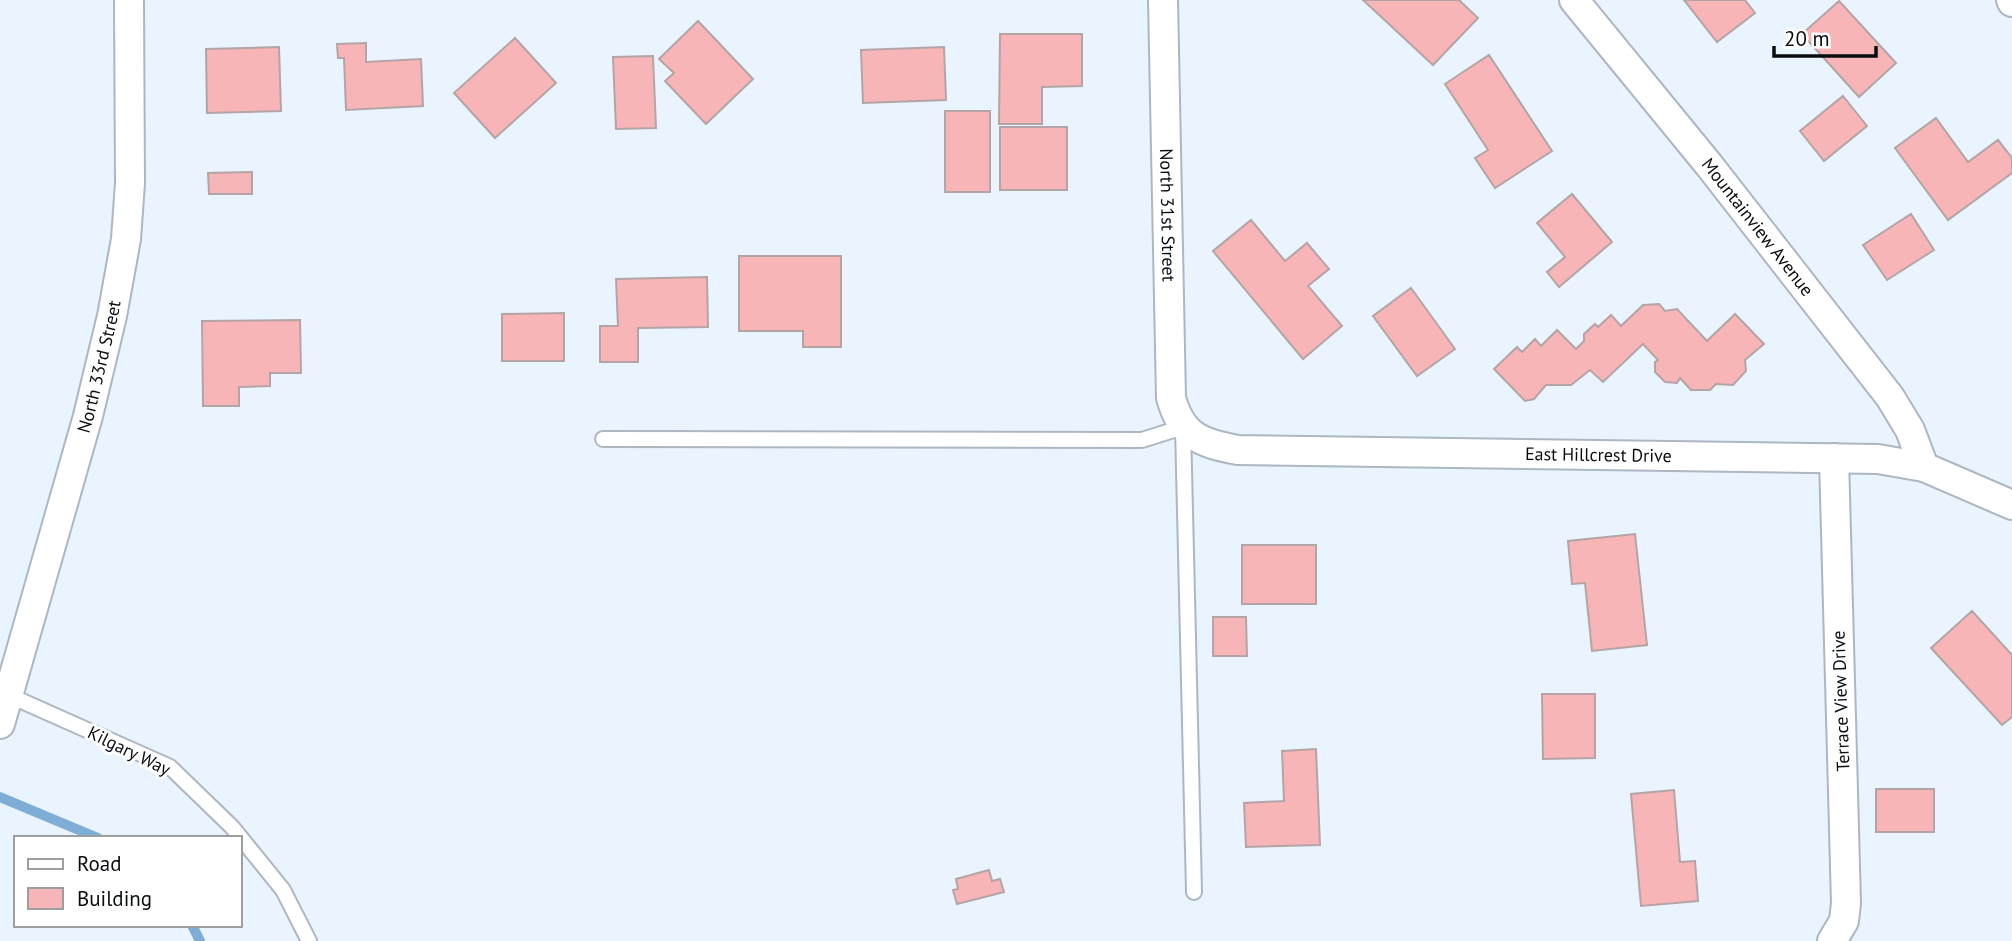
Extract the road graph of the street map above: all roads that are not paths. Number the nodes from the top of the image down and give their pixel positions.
1 (129, 0) edge
2 (1163, 0) edge
3 (1574, 0) edge
4 (1183, 427) junction
5 (603, 439) dead end
6 (1834, 458) junction
7 (1924, 467) junction
8 (2012, 505) edge
9 (3, 705) edge
10 (239, 836) edge
11 (242, 839) edge
12 (1194, 892) dead end
13 (309, 941) edge
14 (1832, 941) edge

1 - 9 street, North 33rd Street
2 - 4 street, North 31st Street
3 - 7 street, Mountainview Avenue
4 - 5 lane
4 - 6 street, East Hillcrest Drive
4 - 12 lane
6 - 7 street, East Hillcrest Drive
6 - 14 street, Terrace View Drive
7 - 8 street, East Hillcrest Drive
9 - 10 lane, Kilgary Way
11 - 13 lane, Kilgary Way

